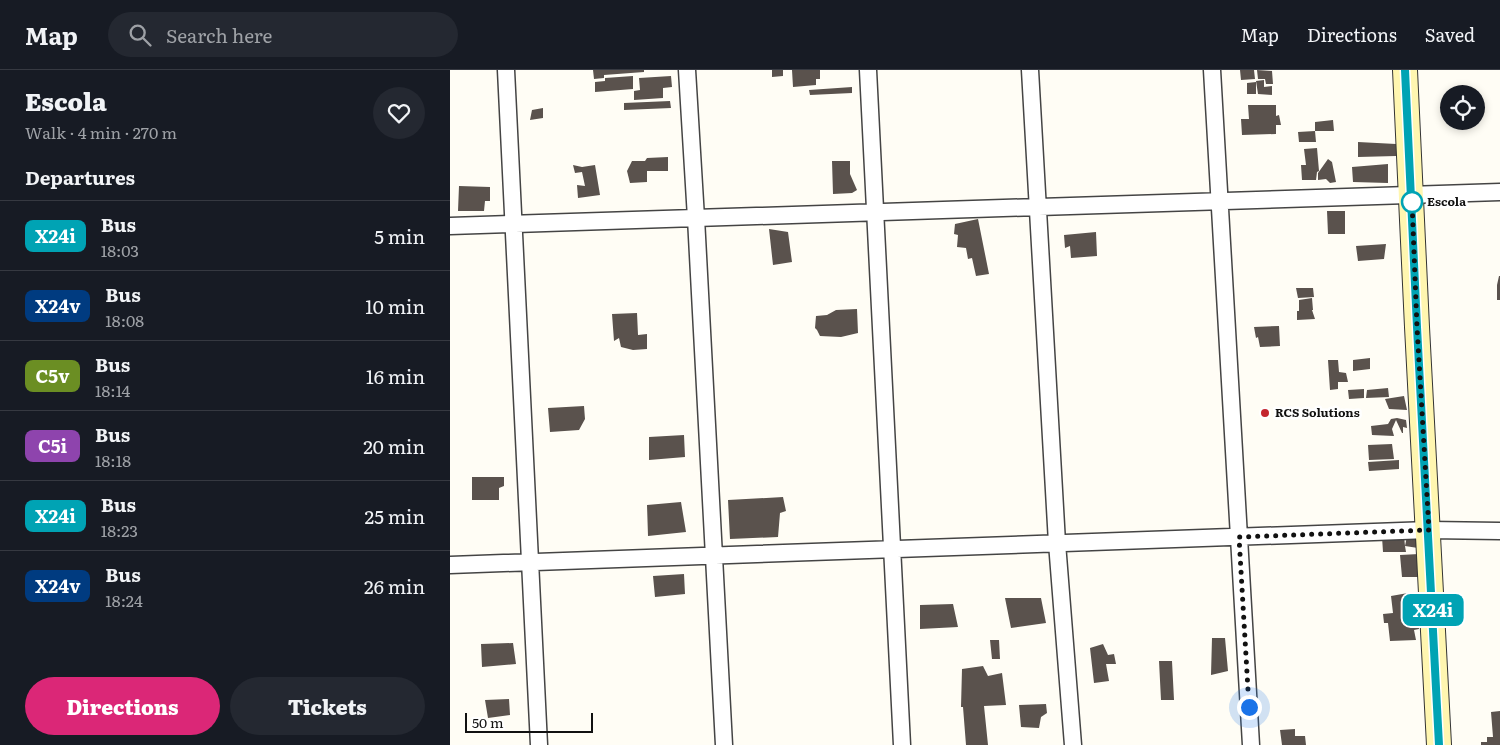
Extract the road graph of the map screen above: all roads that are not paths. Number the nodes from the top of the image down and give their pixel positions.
1 (506, 70) edge
2 (686, 70) edge
3 (868, 70) edge
4 (1030, 70) edge
5 (1212, 70) edge
6 (1405, 70) edge
7 (1500, 192) edge
8 (1412, 194) junction
9 (1219, 201) junction
10 (1037, 206) junction
11 (875, 212) junction
12 (696, 218) junction
13 (514, 224) junction
14 (450, 226) edge
15 (1429, 530) junction
16 (1500, 531) edge
17 (1239, 537) junction
18 (1057, 543) junction
19 (891, 549) junction
20 (714, 556) junction
21 (530, 562) junction
22 (450, 565) edge
23 (539, 745) edge
24 (724, 745) edge
25 (902, 745) edge
26 (1073, 745) edge
27 (1251, 745) edge
28 (1439, 745) edge

1 - 13 street
2 - 12 street
3 - 11 street
4 - 10 street
5 - 9 street
6 - 8 street
7 - 8 street
8 - 9 street
8 - 15 street
9 - 10 street
9 - 17 street
10 - 11 street
10 - 18 street
11 - 12 street
11 - 19 street
12 - 13 street
12 - 20 street
13 - 14 street
13 - 21 street
15 - 16 street
15 - 17 street
15 - 28 street
17 - 18 street
17 - 27 street
18 - 19 street
18 - 26 street
19 - 20 street
19 - 25 street
20 - 21 street
20 - 24 street
21 - 22 street
21 - 23 street

